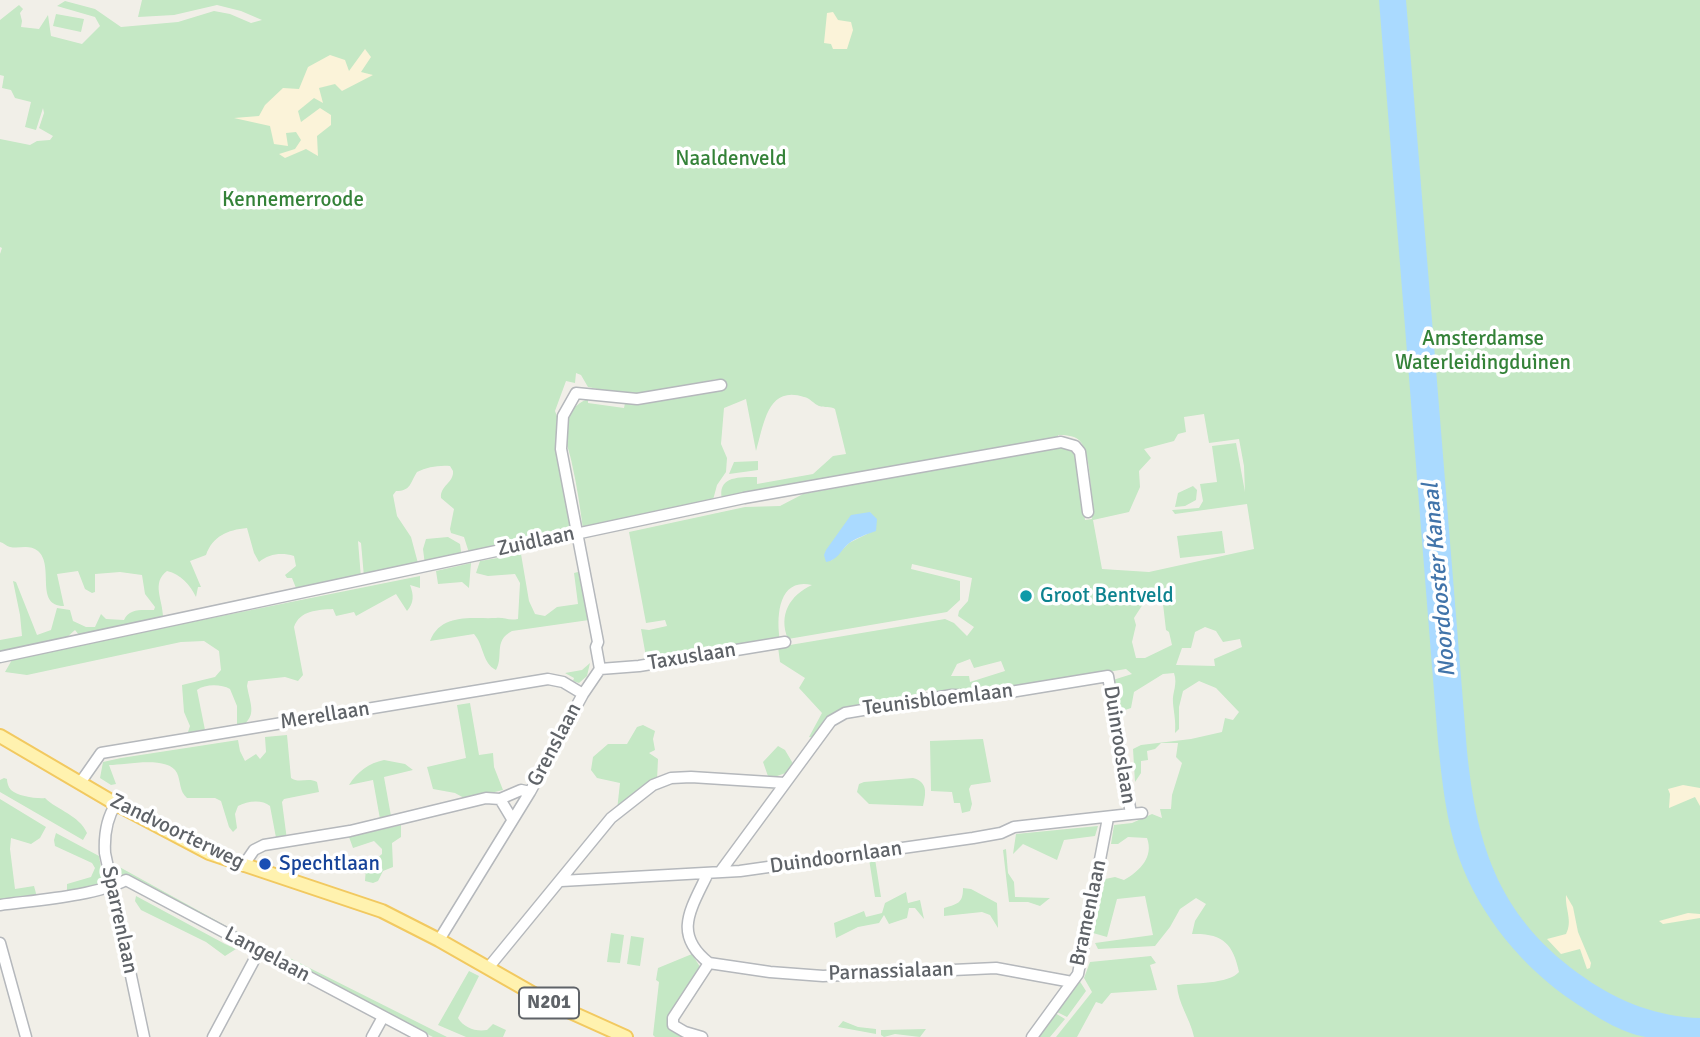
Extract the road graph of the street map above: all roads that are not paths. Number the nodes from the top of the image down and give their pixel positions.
1 (721, 385) dead end
2 (1088, 512) dead end
3 (578, 533) junction
4 (785, 642) dead end
5 (0, 657) edge
6 (600, 669) junction
7 (1108, 676) joint
8 (583, 694) junction
9 (0, 736) edge
10 (80, 783) junction
11 (785, 783) junction
12 (530, 792) junction
13 (500, 799) junction
14 (116, 804) junction
15 (512, 818) junction
16 (1108, 818) junction
17 (243, 866) junction
18 (720, 872) junction
19 (708, 873) junction
20 (561, 881) junction
21 (113, 887) junction
22 (0, 905) edge
23 (439, 940) junction
24 (0, 943) edge
25 (259, 951) junction
26 (709, 963) junction
27 (488, 968) junction
28 (1072, 982) junction
29 (383, 1017) junction
30 (26, 1037) edge
31 (144, 1037) edge
32 (213, 1037) edge
33 (372, 1037) edge
34 (422, 1037) edge
35 (626, 1037) edge
36 (702, 1037) edge
37 (1032, 1037) edge

1 - 3 street
2 - 3 street, Zuidlaan
3 - 5 street, Zuidlaan
3 - 6 street
4 - 6 street, Taxuslaan
6 - 8 street, Grenslaan
7 - 11 street, Teunisbloemlaan
7 - 16 street, Duinrooslaan
8 - 10 street, Merellaan
8 - 12 street, Grenslaan
9 - 10 main road, Zandvoorterweg / N201
10 - 14 main road, Zandvoorterweg / N201
11 - 18 street, Teunisbloemlaan
11 - 20 street
12 - 13 street
12 - 15 street, Grenslaan
13 - 15 street
13 - 17 street
14 - 17 main road, Zandvoorterweg / N201
14 - 21 street, Sparrenlaan
15 - 23 street, Grenslaan
16 - 18 street, Duindoornlaan
16 - 28 street, Bramenlaan
17 - 23 main road, Zandvoorterweg / N201
18 - 19 street, Duindoornlaan
19 - 20 street, Duindoornlaan
19 - 26 street
20 - 27 street
21 - 22 street
21 - 25 street, Langelaan
21 - 31 street, Sparrenlaan
23 - 27 main road, Zandvoorterweg / N201
24 - 30 street
25 - 29 street, Langelaan
25 - 32 street
26 - 28 street, Parnassialaan
26 - 36 street
27 - 35 main road, N201
28 - 37 street, Bramenlaan
29 - 33 street
29 - 34 street, Langelaan

